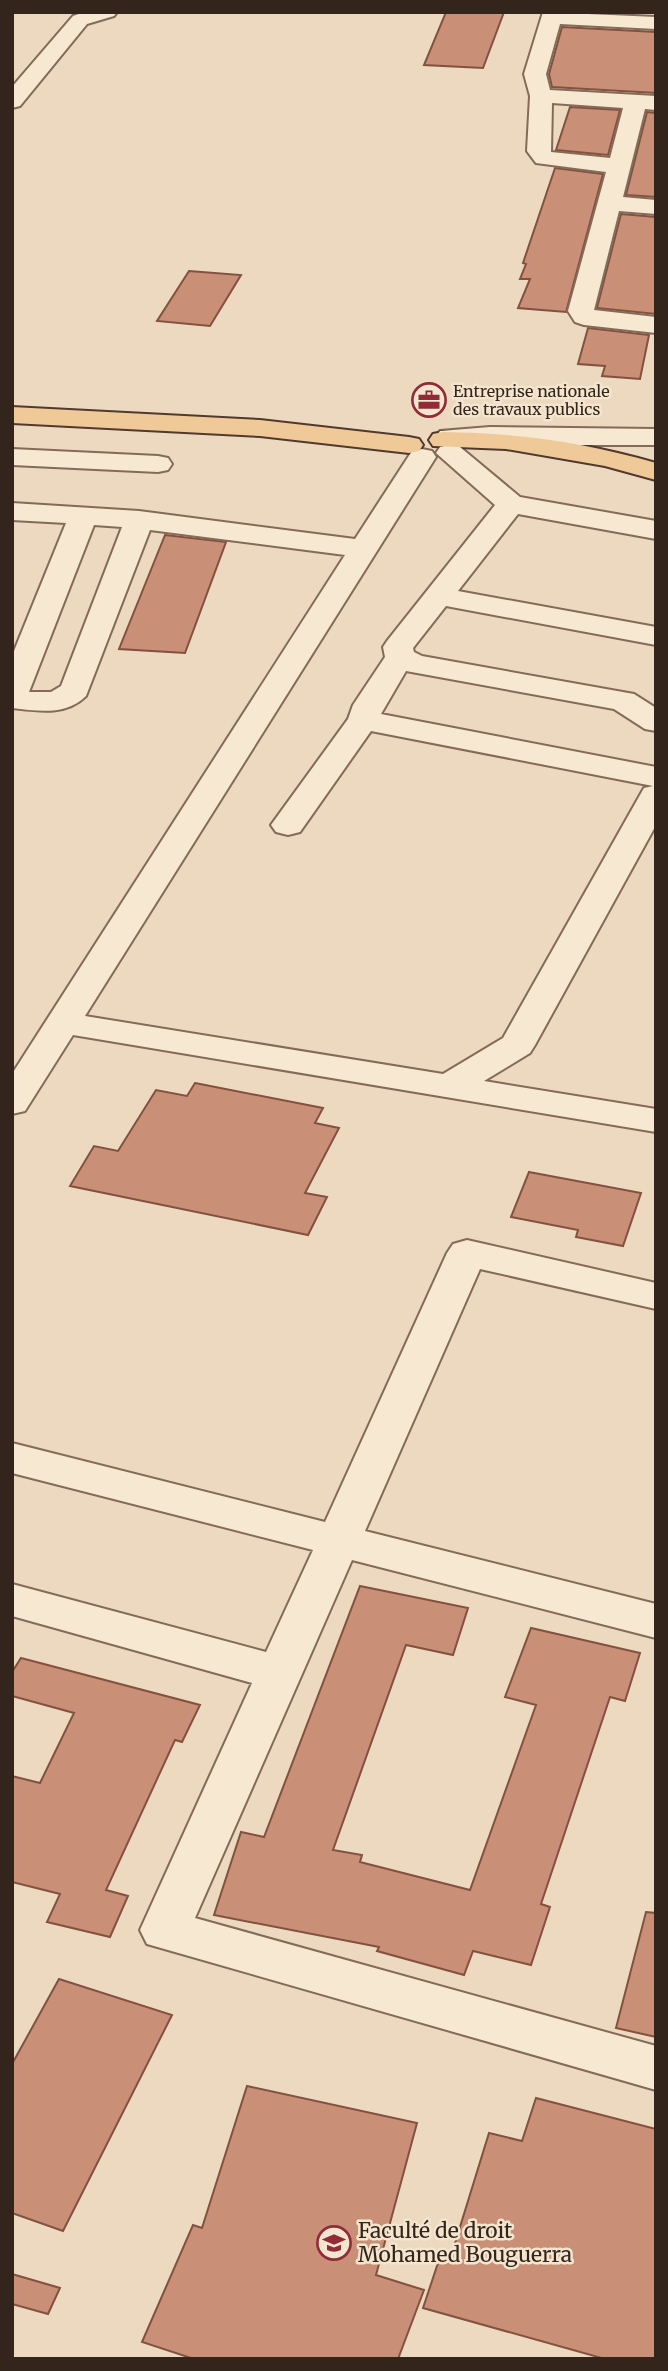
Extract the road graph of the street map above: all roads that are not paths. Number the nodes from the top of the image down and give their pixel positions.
1 (107, 12) edge
2 (552, 15) edge
3 (656, 23) edge
4 (541, 96) junction
5 (12, 101) edge
6 (646, 102) edge
7 (619, 166) junction
8 (608, 203) junction
9 (656, 207) edge
10 (656, 325) edge
11 (12, 415) edge
12 (654, 429) edge
13 (434, 447) junction
14 (12, 457) edge
15 (158, 464) dead end
16 (656, 472) edge
17 (656, 482) edge
18 (511, 504) junction
19 (12, 511) edge
20 (84, 515) junction
21 (139, 520) junction
22 (656, 530) edge
23 (364, 549) junction
24 (454, 598) dead end
25 (23, 633) edge
26 (656, 636) edge
27 (400, 657) junction
28 (12, 697) edge
29 (363, 720) junction
30 (656, 722) edge
31 (656, 768) edge
32 (656, 777) edge
33 (656, 795) edge
34 (288, 825) dead end
35 (65, 1023) junction
36 (448, 1087) junction
37 (12, 1103) edge
38 (656, 1121) edge
39 (655, 1293) edge
40 (12, 1458) edge
41 (338, 1541) junction
42 (12, 1600) edge
43 (656, 1621) edge
44 (280, 1673) junction
45 (656, 2068) edge

1 - 5 street
2 - 3 street
2 - 4 street
4 - 6 street
4 - 7 street
6 - 7 street
7 - 8 street
8 - 9 street
8 - 10 street
11 - 13 main road
12 - 13 street
13 - 16 main road
13 - 17 main road
13 - 18 street
13 - 23 street
14 - 15 street
18 - 22 street
18 - 27 street
19 - 20 street
20 - 21 street
20 - 25 street
21 - 23 street
21 - 28 street
23 - 35 street
24 - 26 street
25 - 28 street
27 - 29 street
27 - 30 street
29 - 31 street
29 - 32 street
29 - 34 street
33 - 36 street
35 - 36 street
35 - 37 street
36 - 38 street
39 - 41 street
40 - 41 street
41 - 43 street
41 - 44 street
42 - 44 street
44 - 45 street

